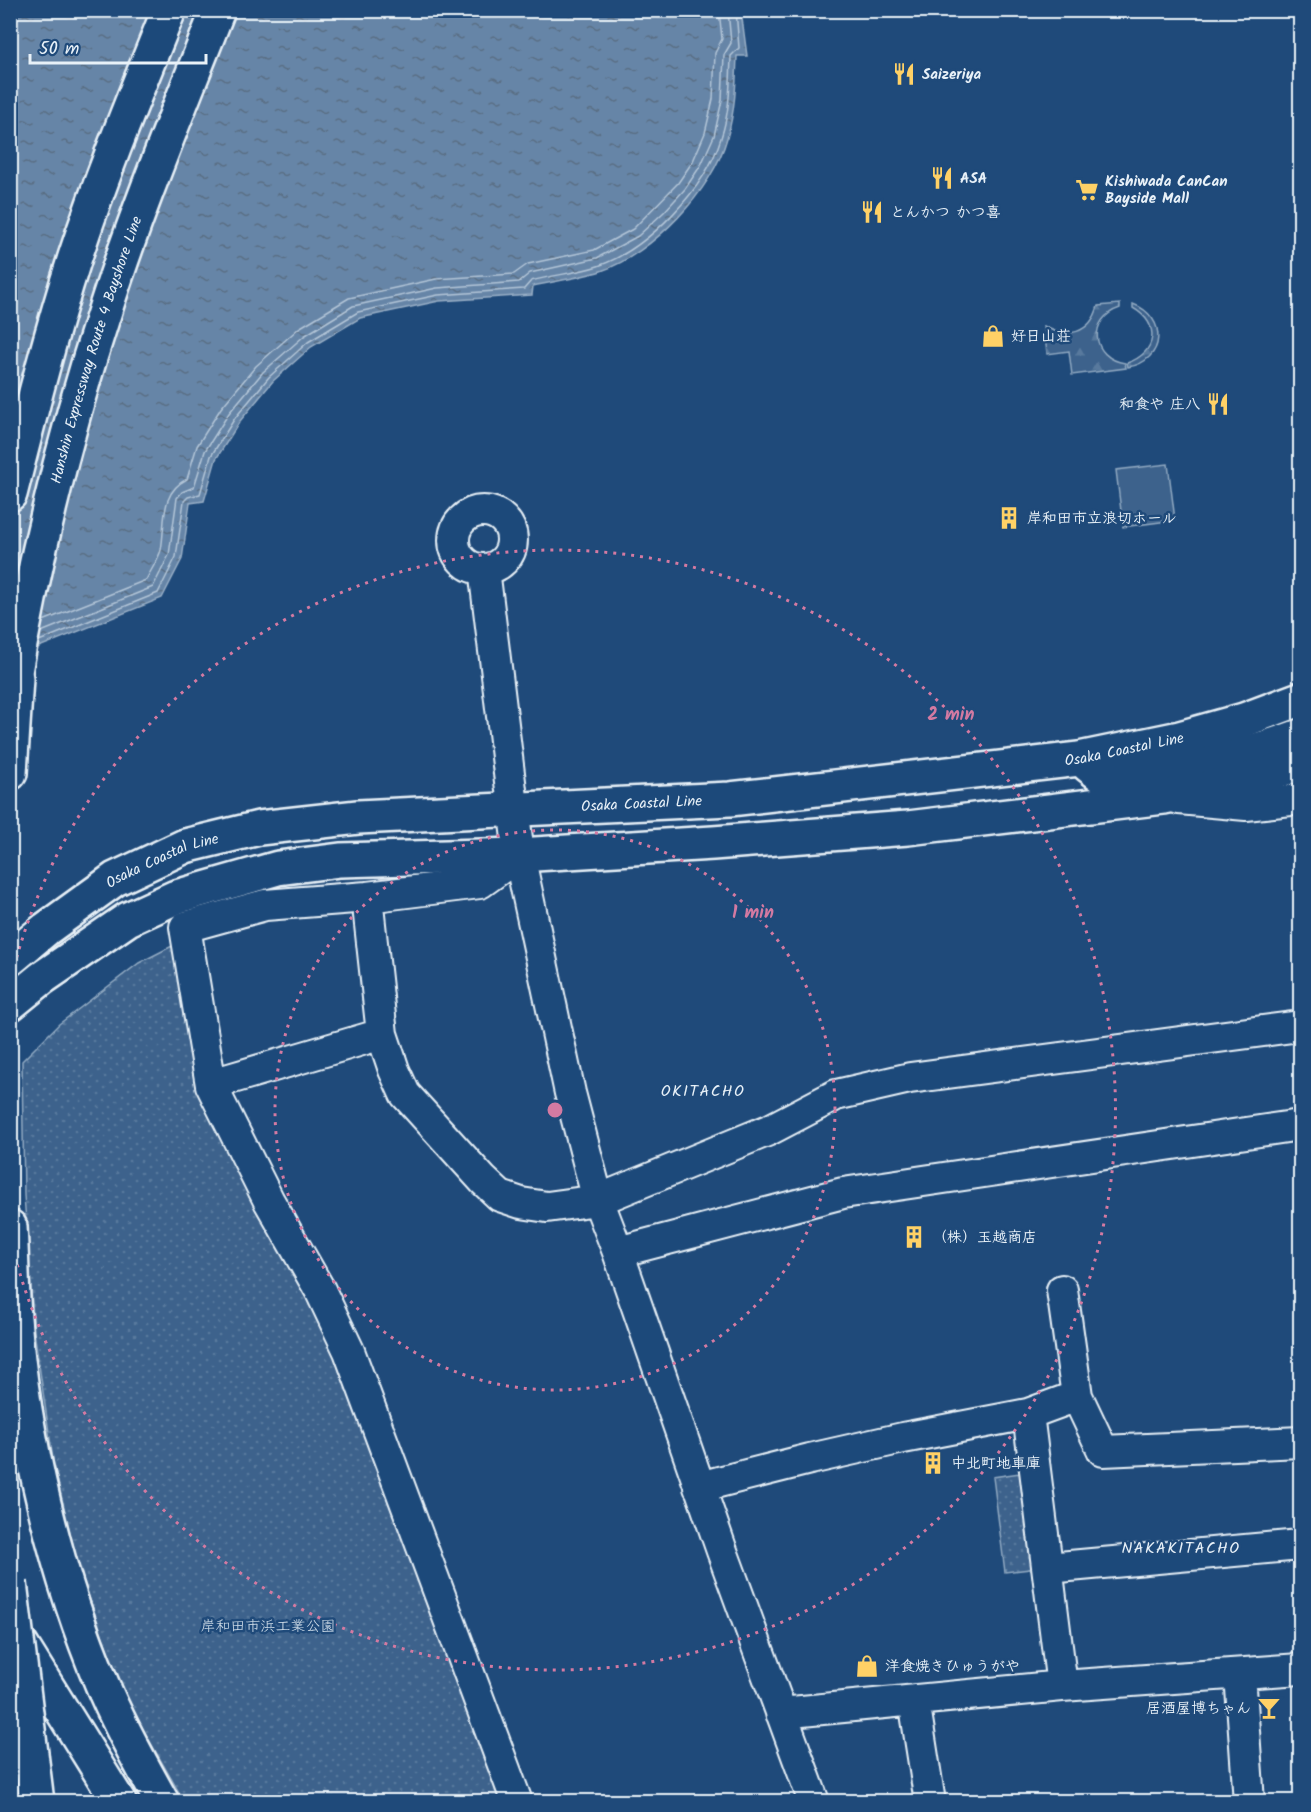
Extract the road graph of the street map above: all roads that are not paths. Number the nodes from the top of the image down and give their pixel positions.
1 (170, 10) edge
2 (218, 10) edge
3 (75, 257) junction
4 (10, 413) edge
5 (10, 494) edge
6 (484, 569) dead end
7 (18, 656) junction
8 (10, 699) edge
9 (1300, 699) edge
10 (1300, 736) edge
11 (1079, 759) junction
12 (1300, 764) edge
13 (10, 773) edge
14 (1164, 797) junction
15 (1300, 798) edge
16 (513, 811) junction
17 (519, 855) junction
18 (367, 897) junction
19 (10, 959) edge
20 (10, 1004) edge
21 (1300, 1026) edge
22 (382, 1034) junction
23 (219, 1082) dead end
24 (1300, 1125) edge
25 (598, 1200) junction
26 (10, 1227) edge
27 (618, 1252) junction
28 (1062, 1290) dead end
29 (1077, 1396) junction
30 (1028, 1414) junction
31 (1300, 1442) edge
32 (699, 1487) junction
33 (1300, 1545) edge
34 (1048, 1568) junction
35 (10, 1583) edge
36 (10, 1627) edge
37 (1300, 1670) edge
38 (1240, 1674) junction
39 (1062, 1686) junction
40 (914, 1700) junction
41 (781, 1713) junction
42 (37, 1802) edge
43 (119, 1802) edge
44 (162, 1802) edge
45 (517, 1802) edge
46 (814, 1802) edge
47 (930, 1802) edge
48 (1250, 1802) edge

1 - 3 main road
2 - 7 main road, Hanshin Expressway Route 4 Bayshore Line
3 - 4 main road
3 - 5 main road
6 - 16 street
7 - 8 main road, Hanshin Expressway Route 4 Bayshore Line
7 - 13 main road
9 - 11 main road, Osaka Coastal Line
10 - 11 main road
11 - 16 main road, Osaka Coastal Line
12 - 14 main road
14 - 15 street
14 - 17 main road
16 - 17 street
16 - 19 main road, Osaka Coastal Line
17 - 18 street
17 - 20 main road
17 - 25 street
18 - 22 street
18 - 45 street
21 - 25 street
22 - 23 street
22 - 25 street
24 - 27 street
25 - 27 street
26 - 44 main road
27 - 32 street
28 - 29 street
29 - 30 street
29 - 31 street
30 - 32 street
30 - 34 street
32 - 41 street
33 - 34 street
34 - 39 street
35 - 42 main road, bridge
36 - 43 main road
37 - 38 street
38 - 39 street
38 - 48 street
39 - 40 street
40 - 41 street
40 - 47 street
41 - 46 street

